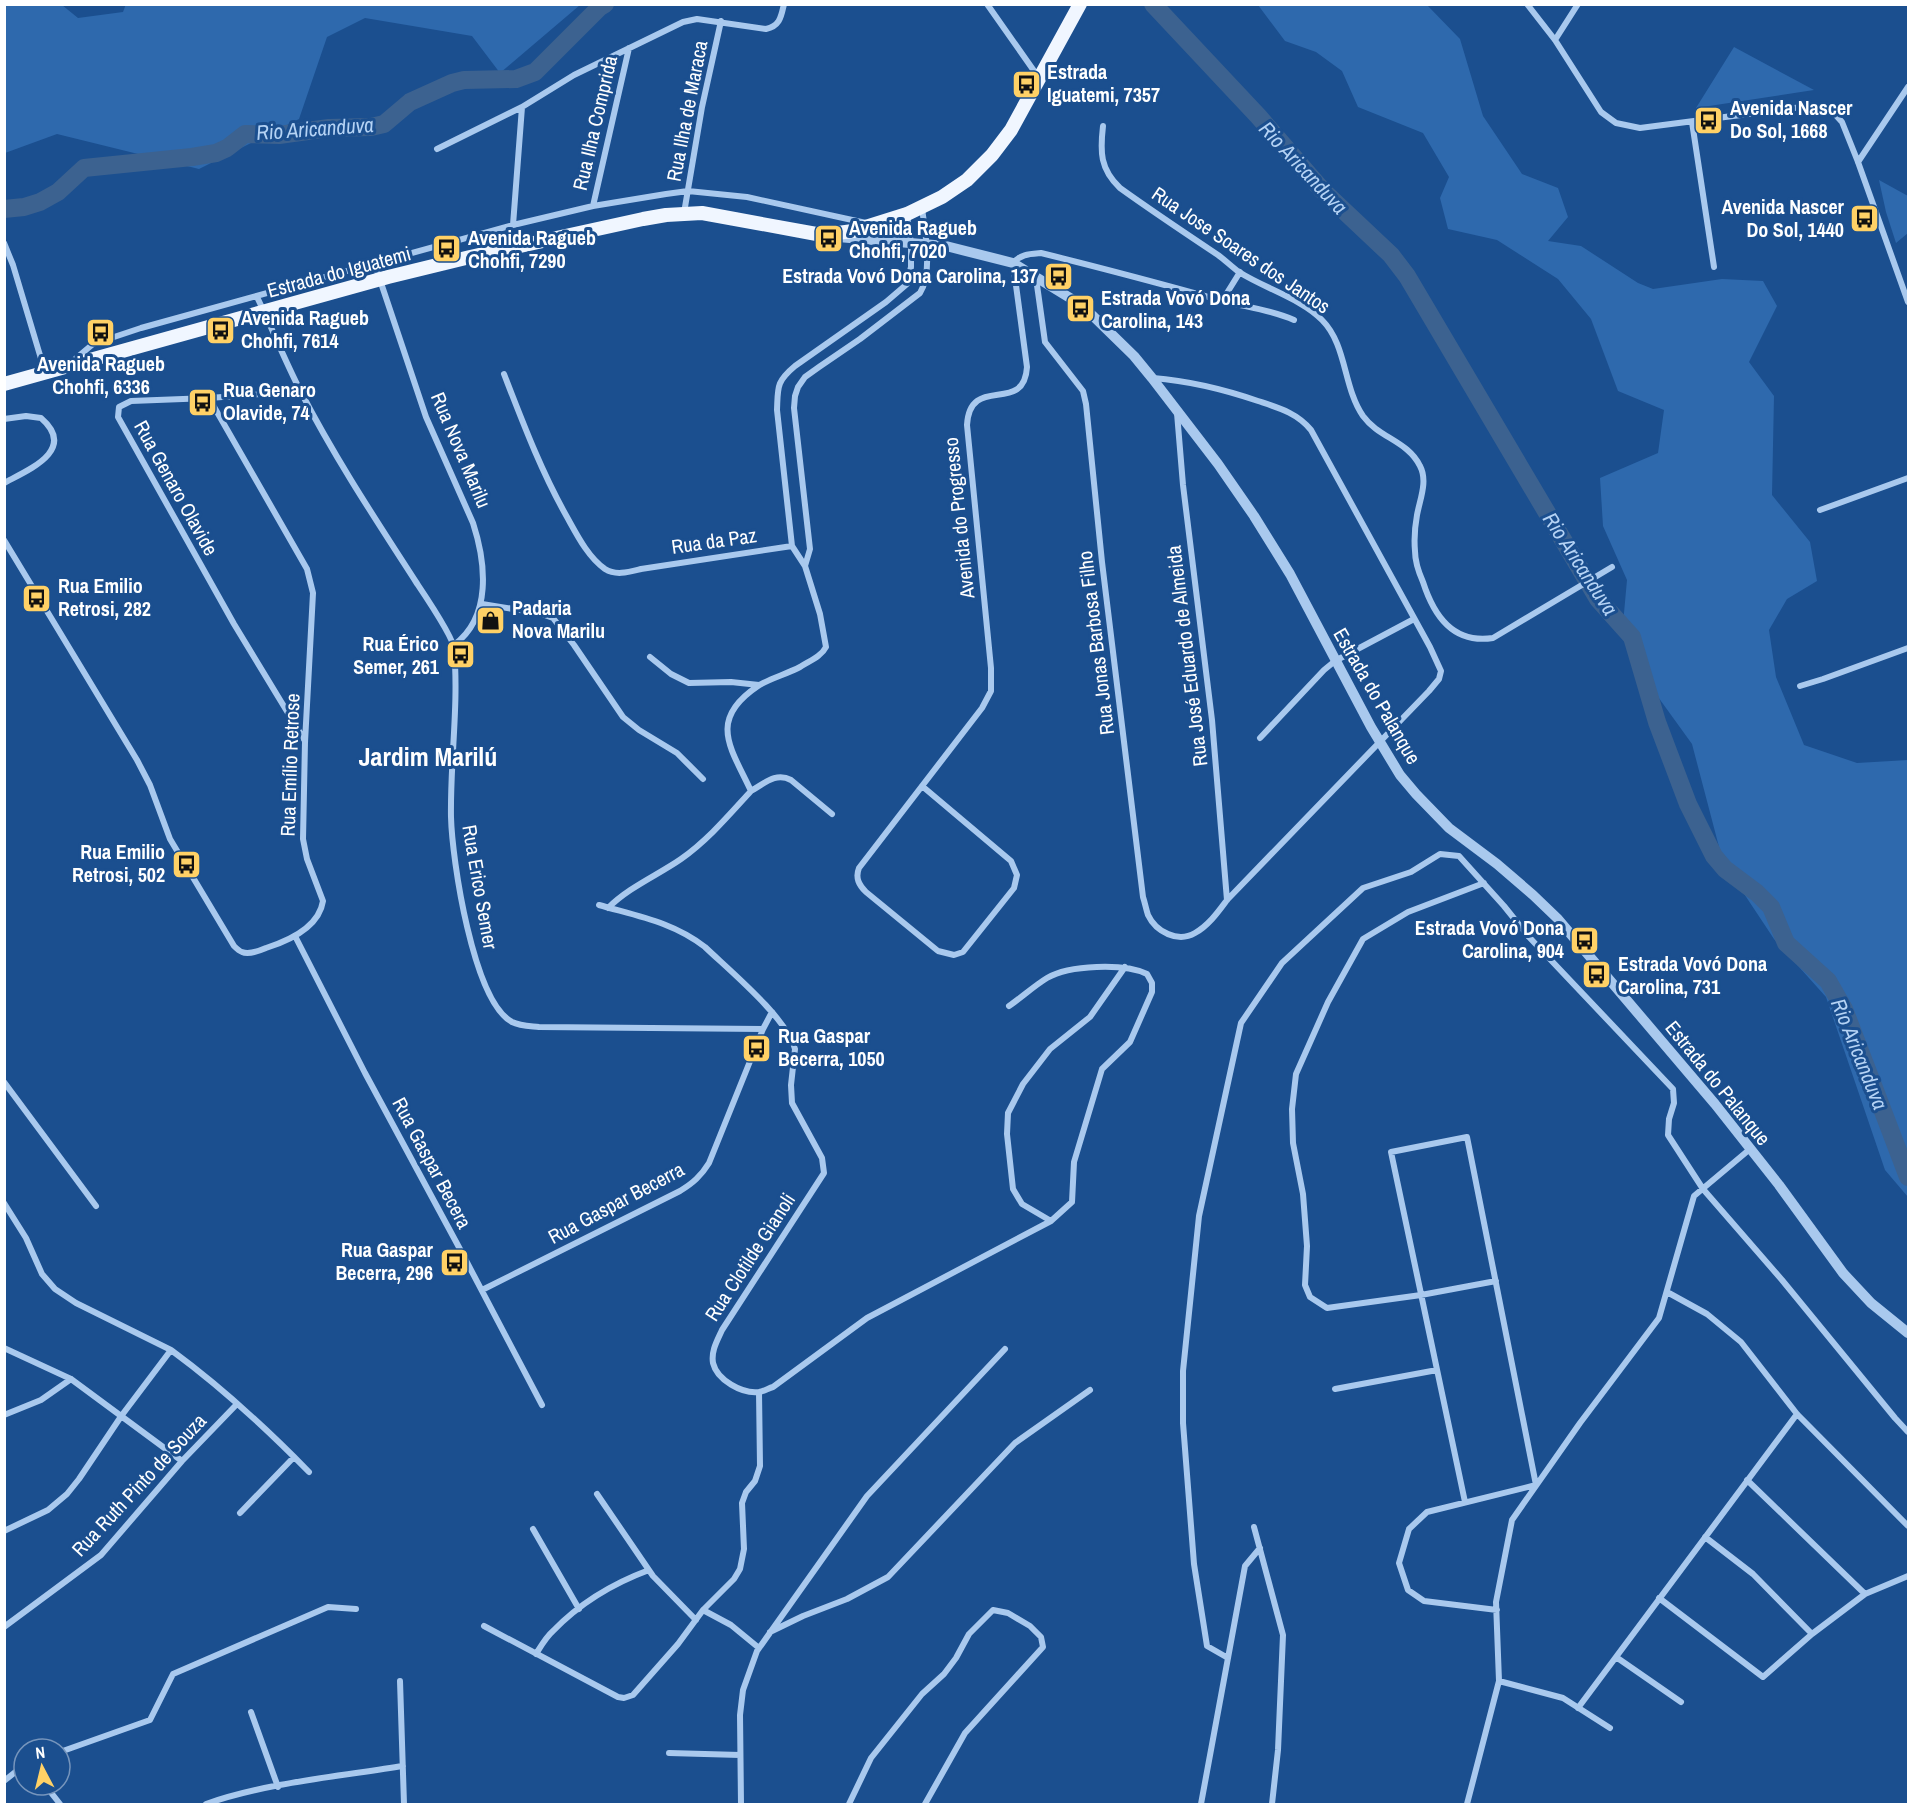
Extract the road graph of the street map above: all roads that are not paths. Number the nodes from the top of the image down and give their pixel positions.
1 (784, 4) edge
2 (987, 4) edge
3 (1080, 4) edge
4 (1527, 4) edge
5 (1578, 4) edge
6 (721, 21) junction
7 (1555, 40) junction
8 (629, 48) junction
9 (1040, 79) junction
10 (1908, 87) edge
11 (522, 107) junction
12 (1692, 122) junction
13 (1103, 126) dead end
14 (437, 149) dead end
15 (1858, 162) junction
16 (688, 191) junction
17 (593, 206) junction
18 (922, 207) junction
19 (684, 213) junction
20 (907, 214) junction
21 (513, 225) junction
22 (876, 225) junction
23 (822, 235) junction
24 (4, 243) edge
25 (911, 244) junction
26 (926, 244) junction
27 (1013, 263) junction
28 (375, 265) junction
29 (1714, 267) dead end
30 (1240, 272) junction
31 (1035, 277) junction
32 (380, 280) junction
33 (1900, 281) junction
34 (1908, 282) edge
35 (257, 297) junction
36 (1222, 301) junction
37 (1908, 302) edge
38 (265, 312) junction
39 (1294, 320) dead end
40 (67, 367) junction
41 (45, 373) junction
42 (504, 374) dead end
43 (1152, 378) junction
44 (4, 384) edge
45 (300, 391) junction
46 (209, 398) junction
47 (1176, 409) junction
48 (4, 419) edge
49 (1908, 478) edge
50 (4, 483) edge
51 (1820, 510) dead end
52 (4, 540) edge
53 (792, 546) junction
54 (805, 566) junction
55 (1612, 567) dead end
56 (482, 603) junction
57 (1414, 619) junction
58 (454, 645) junction
59 (1908, 648) edge
60 (650, 657) dead end
61 (1335, 661) junction
62 (759, 685) junction
63 (1800, 686) dead end
64 (1260, 738) dead end
65 (305, 742) junction
66 (1380, 743) junction
67 (703, 779) dead end
68 (922, 786) junction
69 (751, 791) junction
70 (832, 814) dead end
71 (1484, 883) junction
72 (1227, 900) junction
73 (599, 905) dead end
74 (608, 908) junction
75 (295, 936) junction
76 (1125, 968) junction
77 (1009, 1006) dead end
78 (772, 1012) junction
79 (763, 1029) junction
80 (4, 1082) edge
81 (1750, 1149) junction
82 (1703, 1189) junction
83 (4, 1203) edge
84 (96, 1206) dead end
85 (1051, 1221) junction
86 (1496, 1281) junction
87 (482, 1290) junction
88 (1667, 1292) junction
89 (1421, 1295) junction
90 (1908, 1333) edge
91 (4, 1348) edge
92 (1005, 1349) dead end
93 (171, 1350) junction
94 (1437, 1370) junction
95 (71, 1379) junction
96 (1335, 1389) dead end
97 (1090, 1390) dead end
98 (759, 1392) junction
99 (237, 1404) junction
100 (542, 1405) dead end
101 (1797, 1414) junction
102 (4, 1415) edge
103 (122, 1416) junction
104 (1908, 1432) edge
105 (294, 1457) junction
106 (182, 1461) junction
107 (309, 1472) dead end
108 (1747, 1480) junction
109 (1536, 1485) junction
110 (597, 1494) dead end
111 (1465, 1502) junction
112 (240, 1513) dead end
113 (1908, 1526) edge
114 (1254, 1527) dead end
115 (533, 1529) dead end
116 (4, 1531) edge
117 (1705, 1537) junction
118 (1260, 1548) junction
119 (649, 1570) junction
120 (1908, 1576) edge
121 (1865, 1594) junction
122 (1659, 1598) junction
123 (356, 1609) dead end
124 (579, 1609) junction
125 (703, 1610) junction
126 (1497, 1610) junction
127 (696, 1620) junction
128 (483, 1626) dead end
129 (4, 1627) edge
130 (769, 1633) junction
131 (1812, 1634) junction
132 (759, 1648) junction
133 (536, 1654) junction
134 (1616, 1657) junction
135 (1228, 1658) junction
136 (400, 1681) dead end
137 (1499, 1681) junction
138 (1681, 1702) dead end
139 (1578, 1707) junction
140 (251, 1712) dead end
141 (1610, 1728) dead end
142 (72, 1748) edge
143 (669, 1753) dead end
144 (740, 1755) junction
145 (403, 1766) junction
146 (278, 1786) junction
147 (206, 1804) edge
148 (404, 1804) edge
149 (741, 1804) edge
150 (849, 1804) edge
151 (926, 1804) edge
152 (1201, 1804) edge
153 (1272, 1804) edge
154 (1467, 1804) edge

1 - 6 street, Rua Ilha de Maraca
2 - 9 street
3 - 9 main road, Estrada do Iguatemi
4 - 7 street
5 - 7 street
6 - 8 street
6 - 16 street, Rua Ilha de Maraca
7 - 12 street
8 - 11 street
8 - 17 street, Rua Ilha Comprida
9 - 18 main road, Estrada do Iguatemi
10 - 15 street
11 - 14 street
11 - 21 street
12 - 15 street
12 - 29 street
13 - 30 street, Rua Jose Soares dos Jantos
15 - 33 street
16 - 17 street
16 - 19 street, Rua Ilha de Maraca
16 - 22 street
17 - 21 street
18 - 20 main road, Estrada do Iguatemi
18 - 26 street
19 - 23 main road, Estrada do Iguatemi
19 - 32 main road, Estrada do Iguatemi
20 - 22 main road, Estrada do Iguatemi
20 - 25 street
21 - 28 street
22 - 23 main road, Estrada do Iguatemi
23 - 25 street, Estrada do Palanque
24 - 41 street
25 - 26 street, Estrada do Palanque
25 - 53 street
26 - 27 street, Estrada do Palanque
26 - 54 street
27 - 31 street, Estrada do Palanque
27 - 36 street
27 - 68 street, Avenida do Progresso
28 - 32 street, Rua Nova Marilu
28 - 35 street
30 - 36 street
30 - 55 street, Rua Jose Soares dos Jantos
31 - 43 street, Estrada do Palanque
31 - 72 street, Rua Jonas Barbosa Filho
32 - 38 main road, Estrada do Iguatemi
32 - 56 street, Rua Nova Marilu
33 - 34 street
33 - 37 street
35 - 38 street, Rua Erico Semer
35 - 40 street
36 - 39 street
38 - 40 main road, Estrada do Iguatemi
38 - 45 street, Rua Erico Semer
40 - 41 main road, Estrada do Iguatemi
41 - 44 main road, Estrada do Iguatemi
42 - 53 street, Rua da Paz
43 - 47 street, Estrada do Palanque
43 - 57 street
45 - 46 street, Rua Genaro Olavide
45 - 58 street, Rua Erico Semer
46 - 65 street, Rua Emílio Retrose
46 - 65 street, Rua Genaro Olavide
47 - 61 street, Estrada do Palanque
47 - 72 street, Rua José Eduardo de Almeida
48 - 50 street
49 - 51 street
52 - 75 street, Rua Emílio Retrose
53 - 54 street
54 - 62 street
56 - 58 street, Rua Nova Marilu
56 - 67 street
57 - 61 street
57 - 66 street
58 - 79 street, Rua Erico Semer
59 - 63 street
60 - 62 street
61 - 64 street
61 - 66 street, Estrada do Palanque
62 - 69 street
65 - 75 street, Rua Emílio Retrose
66 - 72 street
66 - 81 street, Estrada do Palanque
68 - 68 street, Avenida do Progresso
69 - 70 street
69 - 74 street
71 - 82 street
71 - 89 street
71 - 135 street
73 - 74 street
74 - 78 street
75 - 87 street, Rua Gaspar Becera
76 - 77 street
76 - 85 street
76 - 85 street
78 - 79 street, Rua Gaspar Becerra
78 - 98 street, Rua Clotilde Gianoli
79 - 87 street, Rua Gaspar Becerra
80 - 84 street
81 - 82 street
81 - 90 street, Estrada do Palanque
82 - 88 street
82 - 104 street
83 - 93 street
85 - 98 street
86 - 89 street
86 - 89 street
86 - 109 street
87 - 100 street, Rua Gaspar Becera
88 - 101 street
88 - 109 street
89 - 94 street
91 - 95 street
92 - 130 street
93 - 99 street
93 - 103 street
94 - 96 street
94 - 111 street
95 - 102 street
95 - 103 street
97 - 130 street
98 - 125 street
99 - 105 street
99 - 106 street, Rua Ruth Pinto de Souza
101 - 108 street
101 - 113 street
103 - 106 street
103 - 116 street
105 - 107 street
105 - 112 street
106 - 129 street, Rua Ruth Pinto de Souza
108 - 117 street
108 - 121 street
109 - 111 street
109 - 126 street
110 - 119 street
111 - 126 street
114 - 118 street
115 - 124 street
117 - 122 street
117 - 131 street
118 - 135 street
118 - 153 street
119 - 124 street
119 - 127 street
120 - 121 street
121 - 131 street
122 - 131 street
122 - 134 street
123 - 142 street
124 - 133 street
125 - 127 street
125 - 132 street
126 - 137 street
127 - 133 street
128 - 133 street
130 - 132 street
132 - 144 street
134 - 138 street
134 - 139 street
135 - 152 street
136 - 145 street
137 - 139 street
137 - 154 street
139 - 141 street
140 - 146 street
143 - 144 street
144 - 149 street
145 - 146 street
145 - 148 street
146 - 147 street
150 - 151 street

